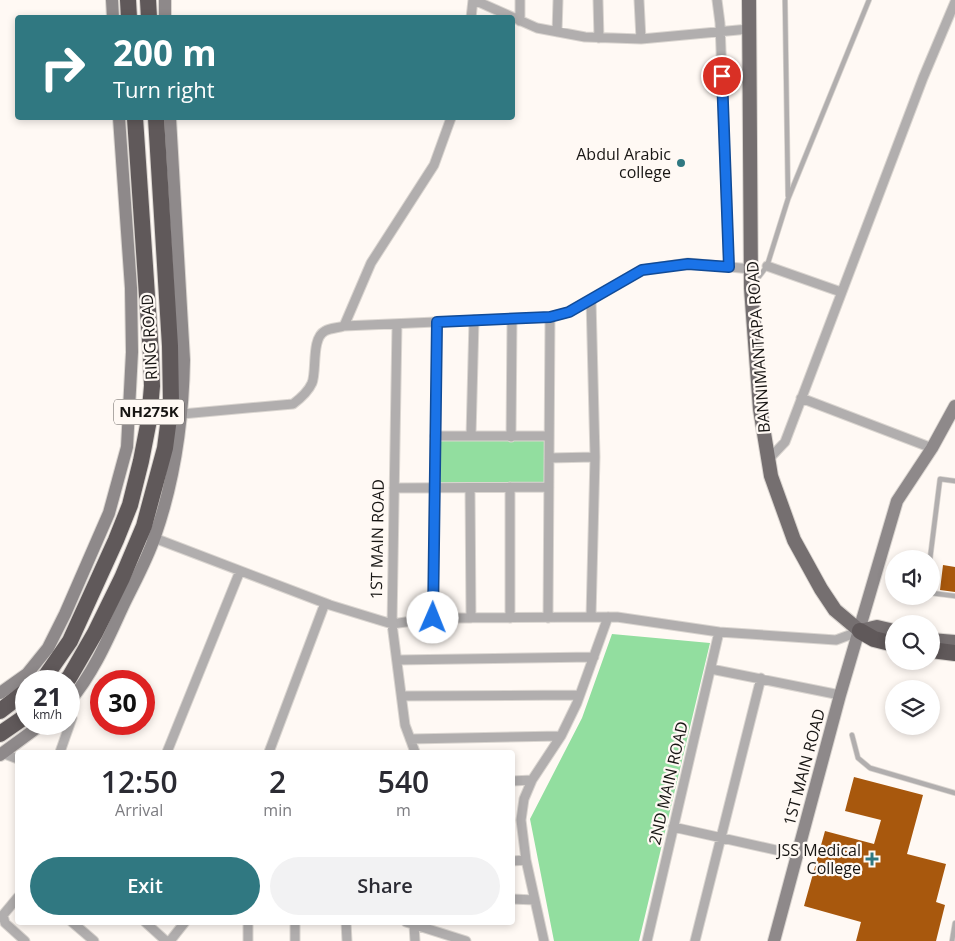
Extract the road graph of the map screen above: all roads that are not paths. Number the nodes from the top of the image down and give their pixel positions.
1 (112, 0) edge
2 (128, 0) edge
3 (148, 0) edge
4 (165, 0) edge
5 (473, 0) edge
6 (520, 0) edge
7 (558, 0) edge
8 (598, 0) edge
9 (639, 0) edge
10 (717, 0) edge
11 (749, 0) edge
12 (784, 0) edge
13 (869, 0) edge
14 (955, 2) edge
15 (113, 15) edge
16 (129, 15) edge
17 (149, 15) edge
18 (165, 15) edge
19 (471, 15) edge
20 (507, 15) edge
21 (515, 19) edge
22 (520, 21) junction
23 (749, 29) junction
24 (557, 32) junction
25 (720, 33) junction
26 (599, 38) junction
27 (640, 39) junction
28 (119, 120) edge
29 (135, 120) edge
30 (156, 120) edge
31 (170, 120) edge
32 (449, 120) edge
33 (788, 199) junction
34 (767, 266) junction
35 (729, 267) junction
36 (751, 268) junction
37 (751, 288) junction
38 (841, 292) junction
39 (591, 299) junction
40 (550, 317) junction
41 (512, 319) junction
42 (474, 320) junction
43 (437, 322) junction
44 (397, 324) junction
45 (344, 326) junction
46 (801, 398) junction
47 (955, 406) edge
48 (182, 414) junction
49 (435, 436) junction
50 (471, 436) junction
51 (549, 436) junction
52 (511, 437) junction
53 (932, 448) junction
54 (595, 457) junction
55 (549, 458) junction
56 (768, 460) junction
57 (955, 481) edge
58 (510, 487) junction
59 (549, 487) junction
60 (394, 488) junction
61 (435, 488) junction
62 (470, 488) junction
63 (148, 535) junction
64 (931, 550) edge
65 (240, 570) junction
66 (940, 594) edge
67 (955, 596) edge
68 (325, 603) junction
69 (72, 617) junction
70 (591, 617) junction
71 (608, 617) junction
72 (433, 618) junction
73 (471, 618) junction
74 (510, 618) junction
75 (548, 618) junction
76 (392, 624) junction
77 (885, 629) edge
78 (860, 631) junction
79 (719, 632) junction
80 (940, 641) edge
81 (885, 642) edge
82 (955, 642) edge
83 (940, 651) edge
84 (955, 653) edge
85 (594, 657) junction
86 (398, 660) junction
87 (710, 669) junction
88 (50, 670) edge
89 (74, 670) edge
90 (761, 678) junction
91 (80, 689) edge
92 (0, 693) edge
93 (579, 695) junction
94 (840, 695) junction
95 (402, 696) junction
96 (15, 699) edge
97 (0, 711) edge
98 (15, 724) edge
99 (0, 734) edge
100 (27, 735) edge
101 (66, 735) edge
102 (562, 736) junction
103 (852, 736) dead end
104 (410, 739) junction
105 (61, 750) edge
106 (168, 750) edge
107 (270, 750) edge
108 (414, 750) edge
109 (1, 754) edge
110 (15, 758) edge
111 (532, 780) junction
112 (515, 781) edge
113 (955, 793) edge
114 (517, 820) edge
115 (674, 828) junction
116 (721, 838) junction
117 (798, 855) junction
118 (526, 860) junction
119 (515, 861) edge
120 (515, 900) edge
121 (535, 900) junction
122 (15, 901) edge
123 (955, 923) edge
124 (75, 925) edge
125 (148, 925) edge
126 (183, 925) edge
127 (248, 925) edge
128 (295, 925) edge
129 (346, 925) edge
130 (410, 925) edge
131 (418, 925) edge
132 (435, 927) edge
133 (25, 941) edge
134 (94, 941) edge
135 (166, 941) edge
136 (170, 941) edge
137 (248, 941) edge
138 (295, 941) edge
139 (347, 941) edge
140 (415, 941) edge
141 (466, 941) edge
142 (544, 941) edge
143 (647, 941) edge
144 (695, 941) edge
145 (774, 941) edge
146 (952, 941) edge

1 - 15 street
2 - 16 highway
3 - 17 highway
4 - 18 street
5 - 19 street
5 - 20 street
6 - 22 street
7 - 24 street
8 - 26 street
9 - 27 street
10 - 25 street
11 - 23 main road, BANNIMANTAPA ROAD
12 - 33 lane
13 - 33 lane
14 - 38 street
21 - 22 street
22 - 24 street
23 - 25 street
23 - 36 main road, BANNIMANTAPA ROAD
24 - 26 street
25 - 27 street
25 - 35 street
26 - 27 street
28 - 69 street
29 - 69 highway, RING ROAD / NH275K
30 - 63 highway, RING ROAD / NH275K
31 - 48 street
32 - 45 street
33 - 34 lane
34 - 37 lane
34 - 38 street
35 - 36 street
35 - 39 street
36 - 37 main road, BANNIMANTAPA ROAD
37 - 56 main road, BANNIMANTAPA ROAD
38 - 46 street
39 - 40 street
39 - 54 street
40 - 41 street
40 - 51 street
41 - 42 street
41 - 52 street
42 - 43 street
42 - 50 street
43 - 44 street
43 - 49 street
44 - 45 street
44 - 60 street, 1ST MAIN ROAD
45 - 48 street
46 - 53 street
46 - 56 street
47 - 53 street, 1ST MAIN ROAD
48 - 63 street
49 - 50 street
49 - 61 street
50 - 52 street
51 - 52 street
51 - 55 street
53 - 78 street, 1ST MAIN ROAD
54 - 55 street
54 - 70 street
55 - 59 street
56 - 78 main road, BANNIMANTAPA ROAD
57 - 64 lane
58 - 59 street
58 - 62 street
58 - 74 street
59 - 75 street
60 - 61 street
60 - 76 street, 1ST MAIN ROAD
61 - 62 street
61 - 72 street
62 - 73 street
63 - 65 street
63 - 89 highway, RING ROAD / NH275K
63 - 91 street
65 - 68 street
65 - 106 street
66 - 67 lane
68 - 76 street
68 - 107 street
69 - 88 highway, RING ROAD / NH275K
69 - 92 street
70 - 71 street
70 - 75 street
71 - 79 street
71 - 85 street
72 - 73 street
72 - 76 street
73 - 74 street
74 - 75 street
76 - 86 street, 1ST MAIN ROAD
77 - 78 main road
78 - 79 street
78 - 81 highway, BANNIMANTAPA ROAD
78 - 94 street, 1ST MAIN ROAD
79 - 87 street, 2ND MAIN ROAD
80 - 82 main road
83 - 84 highway
85 - 86 street
85 - 93 street
86 - 95 street, 1ST MAIN ROAD
87 - 90 street
87 - 115 street, 2ND MAIN ROAD
90 - 94 street
90 - 116 street
93 - 95 street
93 - 102 street
94 - 117 street, 1ST MAIN ROAD
95 - 104 street, 1ST MAIN ROAD
96 - 97 highway
98 - 99 highway
100 - 109 street
101 - 105 street
102 - 104 street
102 - 111 street
103 - 113 lane
104 - 108 street, 1ST MAIN ROAD
109 - 110 street
111 - 112 street
111 - 114 street
114 - 118 street
115 - 116 street
115 - 143 street, 2ND MAIN ROAD
116 - 117 street
116 - 144 street
117 - 145 street, 1ST MAIN ROAD
118 - 119 street
118 - 121 street
120 - 121 street
121 - 142 street
122 - 133 street
123 - 146 lane
124 - 134 street
125 - 135 street
126 - 136 street
127 - 137 street
128 - 138 street
129 - 139 street
130 - 140 street
131 - 132 street
132 - 141 street

